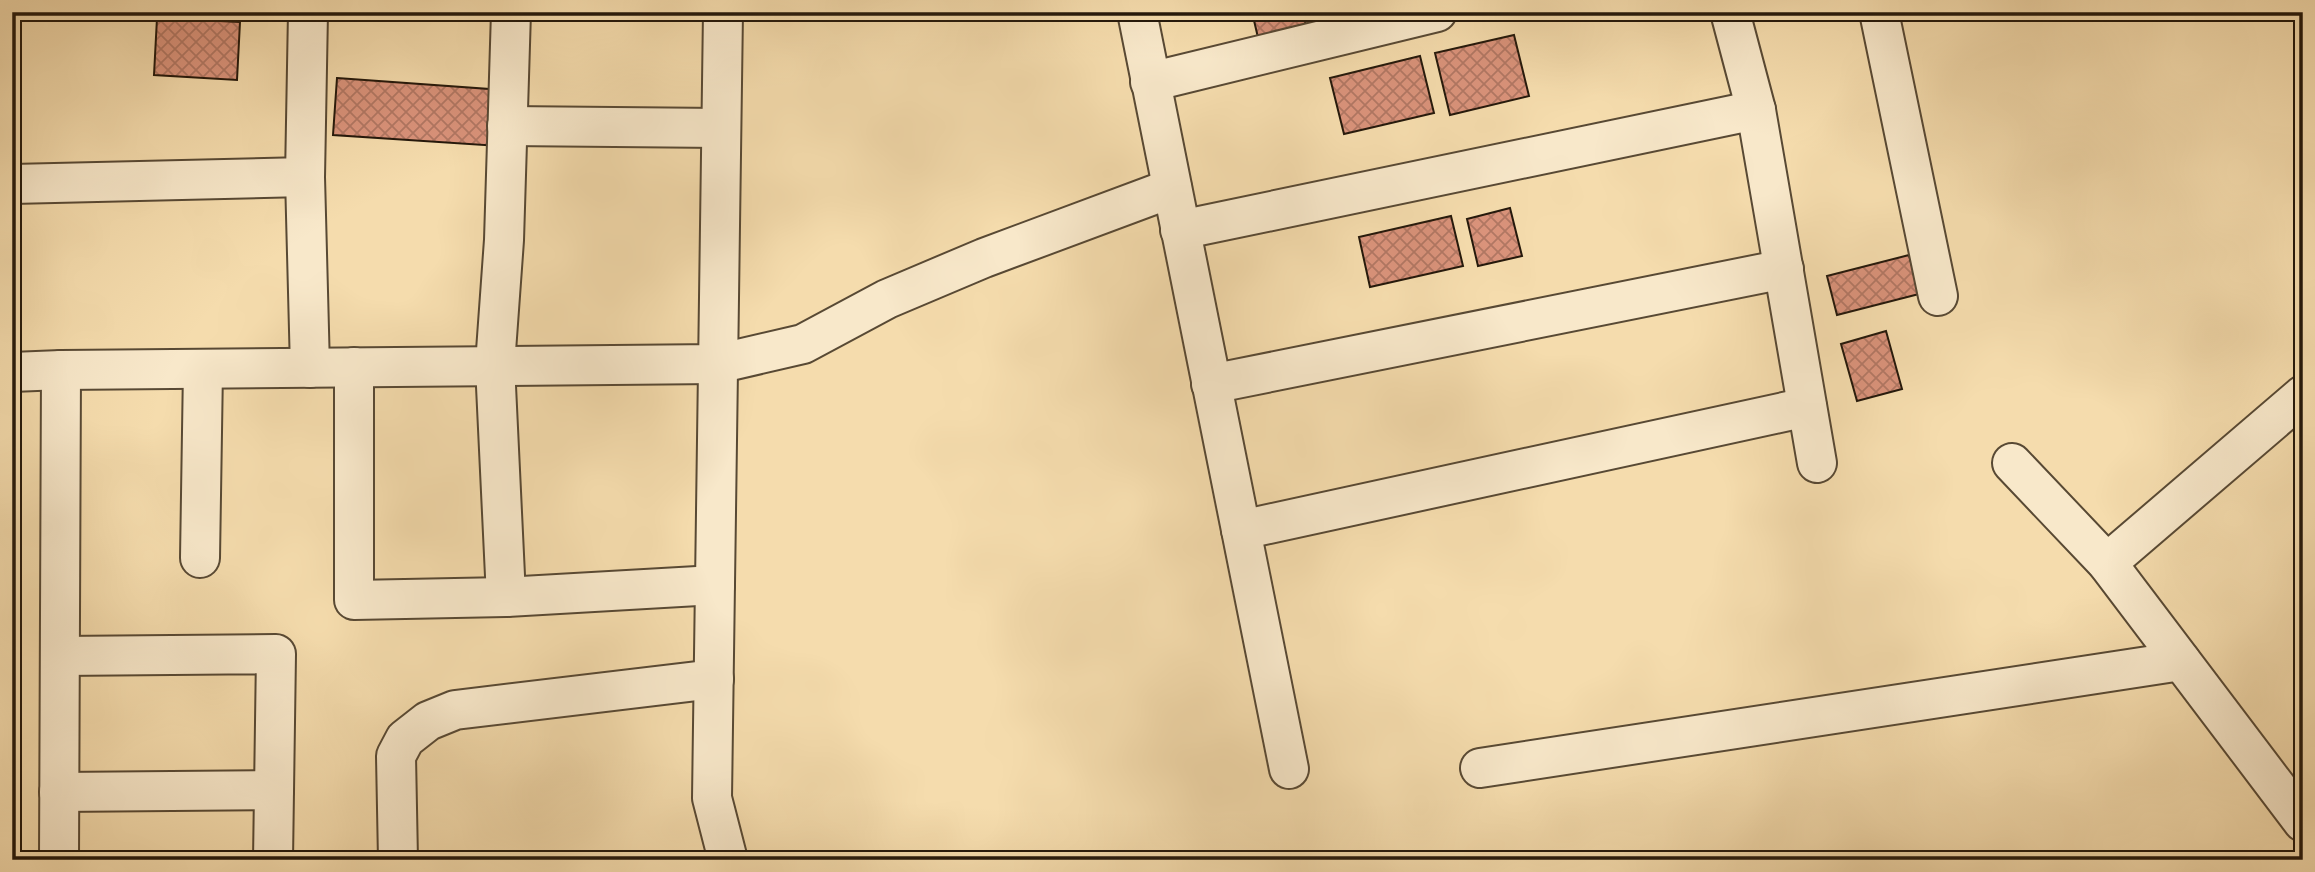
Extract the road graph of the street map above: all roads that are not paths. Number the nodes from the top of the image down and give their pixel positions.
1 (308, 12) edge
2 (510, 12) edge
3 (723, 12) edge
4 (1137, 12) edge
5 (1437, 12) edge
6 (1730, 12) edge
7 (1880, 12) edge
8 (1150, 82) junction
9 (1756, 110) junction
10 (507, 126) junction
11 (721, 128) junction
12 (305, 177) junction
13 (12, 184) edge
14 (1172, 188) junction
15 (1180, 230) junction
16 (1784, 269) junction
17 (1938, 296) dead end
18 (717, 364) junction
19 (495, 365) junction
20 (310, 368) junction
21 (354, 368) junction
22 (203, 369) junction
23 (61, 370) junction
24 (12, 372) edge
25 (1211, 384) junction
26 (2303, 395) edge
27 (1807, 407) junction
28 (1817, 463) dead end
29 (2012, 463) dead end
30 (1241, 530) junction
31 (200, 558) dead end
32 (2107, 563) junction
33 (715, 586) junction
34 (506, 597) junction
35 (60, 656) junction
36 (2181, 661) junction
37 (714, 679) junction
38 (1289, 768) dead end
39 (1480, 768) dead end
40 (274, 790) junction
41 (59, 792) junction
42 (2303, 822) edge
43 (59, 860) edge
44 (273, 860) edge
45 (398, 860) edge
46 (728, 860) edge

1 - 12 street
2 - 10 street
3 - 11 street
4 - 8 street
5 - 8 street
6 - 9 street
7 - 17 street
8 - 14 street
9 - 15 street
9 - 16 street
10 - 11 street
10 - 19 street
11 - 18 street
12 - 13 street
12 - 20 street
14 - 15 street
14 - 18 street
15 - 25 street
16 - 25 street
16 - 27 street
18 - 19 street
18 - 33 street
19 - 21 street
19 - 34 street
20 - 21 street
20 - 22 street
21 - 34 street
22 - 23 street
22 - 31 street
23 - 24 street
23 - 35 street
25 - 30 street
26 - 32 street
27 - 28 street
27 - 30 street
29 - 32 street
30 - 38 street
32 - 36 street
33 - 34 street
33 - 37 street
35 - 40 street
35 - 41 street
36 - 39 street
36 - 42 street
37 - 45 street
37 - 46 street
40 - 41 street
40 - 44 street
41 - 43 street

